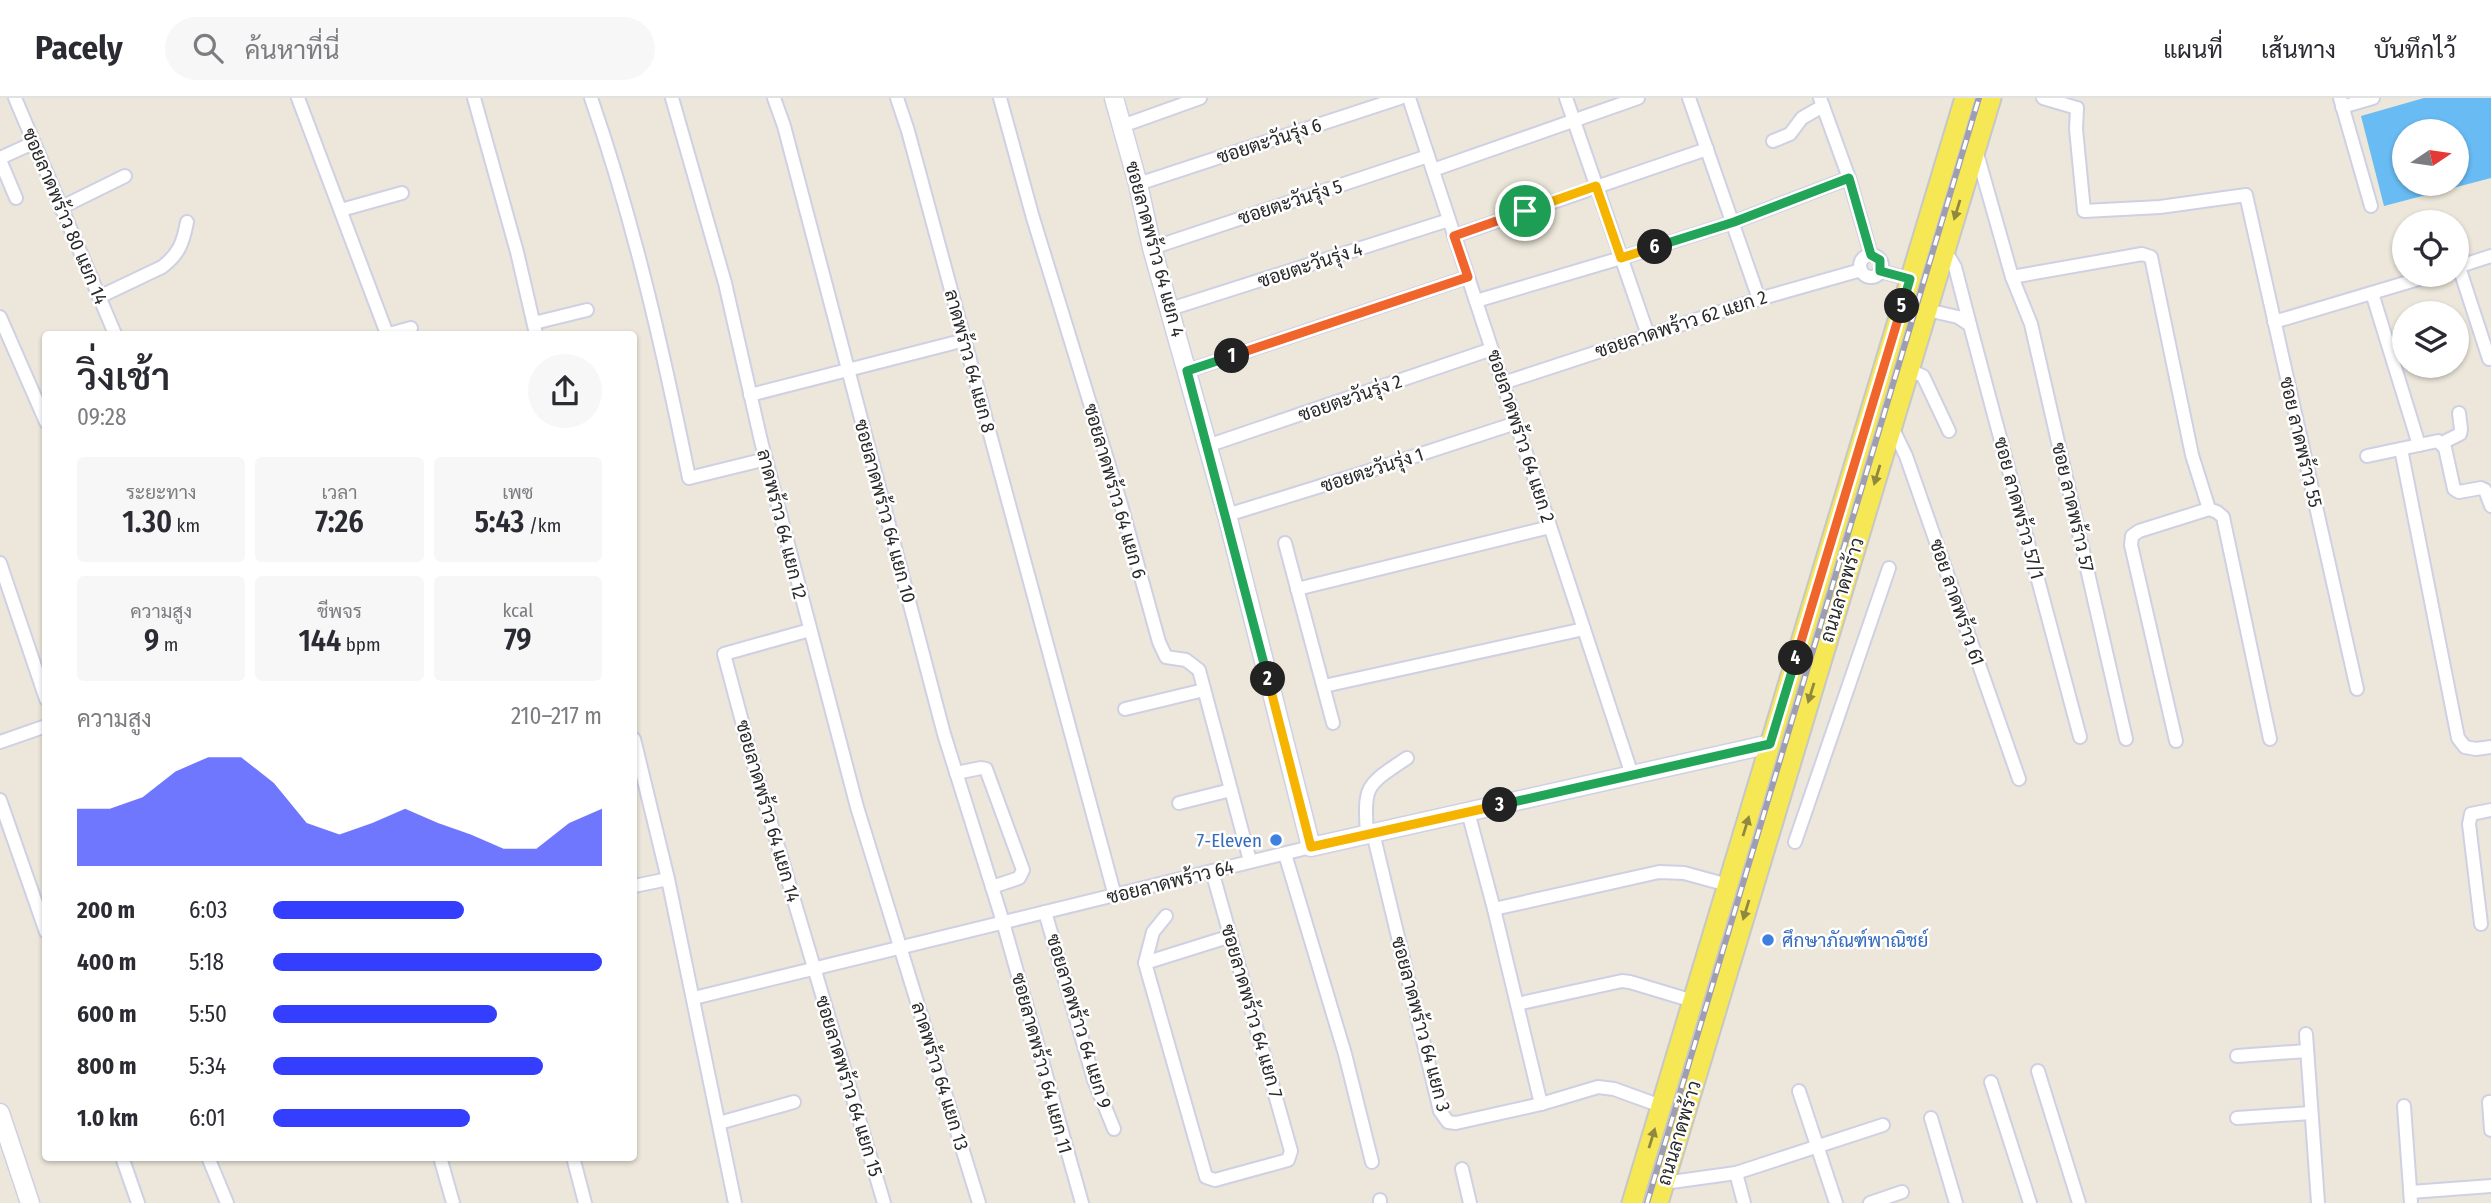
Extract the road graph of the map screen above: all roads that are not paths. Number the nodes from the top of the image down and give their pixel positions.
1 (15, 98) edge
2 (298, 98) edge
3 (474, 98) edge
4 (591, 98) edge
5 (672, 98) edge
6 (774, 98) edge
7 (897, 98) edge
8 (1000, 98) edge
9 (1114, 98) edge
10 (1200, 98) edge
11 (1566, 98) edge
12 (1638, 98) edge
13 (1689, 98) edge
14 (1965, 98) edge
15 (1991, 98) edge
16 (2043, 98) edge
17 (2373, 98) edge
18 (1410, 99) edge
19 (1822, 102) edge
20 (2341, 102) edge
21 (1574, 121) junction
22 (1122, 126) junction
23 (1773, 141) dead end
24 (33, 143) junction
25 (1707, 149) junction
26 (1976, 150) junction
27 (1428, 156) junction
28 (0, 159) edge
29 (1433, 170) junction
30 (125, 176) dead end
31 (1849, 178) junction
32 (1138, 184) junction
33 (1596, 186) junction
34 (402, 193) dead end
35 (16, 198) dead end
36 (2371, 206) dead end
37 (60, 208) junction
38 (341, 210) junction
39 (1449, 220) junction
40 (187, 222) dead end
41 (1734, 222) junction
42 (1454, 236) junction
43 (1152, 248) junction
44 (1945, 250) junction
45 (1871, 255) junction
46 (2491, 256) edge
47 (1621, 258) junction
48 (2469, 263) edge
49 (1861, 270) junction
50 (1880, 271) junction
51 (1468, 277) junction
52 (2012, 277) junction
53 (1910, 279) junction
54 (2392, 287) edge
55 (2465, 287) edge
56 (2372, 293) junction
57 (99, 297) junction
58 (1759, 299) junction
59 (1476, 301) junction
60 (1170, 309) junction
61 (587, 310) dead end
62 (1927, 310) junction
63 (0, 317) edge
64 (2274, 322) junction
65 (1970, 325) junction
66 (411, 328) dead end
67 (535, 329) edge
68 (113, 331) edge
69 (387, 331) edge
70 (400, 331) edge
71 (1647, 334) junction
72 (965, 340) junction
73 (1492, 349) junction
74 (2488, 359) dead end
75 (847, 369) junction
76 (1909, 370) junction
77 (1187, 371) junction
78 (1503, 383) junction
79 (750, 395) junction
80 (42, 413) edge
81 (2459, 413) dead end
82 (1516, 422) junction
83 (1892, 427) junction
84 (1949, 431) dead end
85 (2442, 443) junction
86 (2419, 445) junction
87 (1208, 446) junction
88 (2402, 449) junction
89 (2367, 456) dead end
90 (766, 459) junction
91 (2491, 506) edge
92 (2209, 509) junction
93 (1227, 515) junction
94 (1550, 527) junction
95 (1286, 542) dead end
96 (0, 563) edge
97 (1889, 568) dead end
98 (1297, 589) junction
99 (1584, 629) junction
100 (810, 630) junction
101 (1324, 686) junction
102 (42, 687) edge
103 (2357, 689) dead end
104 (1204, 690) junction
105 (1125, 709) dead end
106 (1333, 723) dead end
107 (42, 727) edge
108 (2080, 737) dead end
109 (2126, 739) dead end
110 (2270, 739) dead end
111 (0, 741) edge
112 (2176, 741) dead end
113 (1770, 744) junction
114 (2491, 747) edge
115 (1794, 749) junction
116 (1407, 758) dead end
117 (956, 773) junction
118 (638, 774) edge
119 (1632, 775) junction
120 (2019, 779) dead end
121 (1231, 790) junction
122 (0, 800) edge
123 (1178, 803) dead end
124 (2491, 810) edge
125 (1468, 812) junction
126 (1370, 834) junction
127 (1795, 842) dead end
128 (1311, 847) junction
129 (1285, 854) junction
130 (1250, 861) junction
131 (1212, 871) junction
132 (668, 879) junction
133 (637, 885) edge
134 (1728, 885) junction
135 (992, 887) junction
136 (1115, 896) junction
137 (1494, 909) junction
138 (1045, 912) junction
139 (1166, 916) dead end
140 (42, 921) edge
141 (1003, 922) junction
142 (2481, 924) dead end
143 (1231, 936) junction
144 (900, 948) junction
145 (1145, 962) junction
146 (813, 969) junction
147 (694, 998) junction
148 (1693, 1001) junction
149 (1517, 1004) junction
150 (2306, 1034) dead end
151 (2307, 1051) junction
152 (2237, 1056) dead end
153 (2038, 1072) dead end
154 (1991, 1082) dead end
155 (1799, 1091) dead end
156 (794, 1102) dead end
157 (2489, 1102) edge
158 (1541, 1104) junction
159 (1661, 1106) junction
160 (2404, 1106) dead end
161 (0, 1113) edge
162 (2311, 1113) junction
163 (1931, 1118) dead end
164 (2236, 1118) dead end
165 (719, 1123) junction
166 (1883, 1125) dead end
167 (1114, 1129) dead end
168 (2491, 1130) edge
169 (1817, 1147) junction
170 (123, 1161) edge
171 (210, 1161) edge
172 (441, 1161) edge
173 (574, 1161) edge
174 (1372, 1162) dead end
175 (1462, 1169) dead end
176 (1735, 1173) junction
177 (1664, 1183) junction
178 (2491, 1186) edge
179 (1902, 1192) dead end
180 (2411, 1198) edge
181 (30, 1203) edge
182 (138, 1203) edge
183 (227, 1203) edge
184 (453, 1203) edge
185 (585, 1203) edge
186 (735, 1203) edge
187 (884, 1203) edge
188 (979, 1203) edge
189 (1082, 1203) edge
190 (1470, 1203) edge
191 (1632, 1203) edge
192 (1658, 1203) edge
193 (1744, 1203) edge
194 (1836, 1203) edge
195 (1870, 1203) edge
196 (1956, 1203) edge
197 (2030, 1203) edge
198 (2079, 1203) edge
199 (2318, 1203) edge

1 - 24 street, ซอยลาดพร้าว 80 แยก 14
2 - 38 street
3 - 67 street
4 - 90 street
5 - 79 street, ลาดพร้าว 64 แยก 12
6 - 75 street, ซอยลาดพร้าว 64 แยก 10
7 - 72 street, ลาดพร้าว 64 แยก 8
8 - 104 street, ซอยลาดพร้าว 64 แยก 6
9 - 22 street, ซอยลาดพร้าว 64 แยก 4
10 - 22 street
11 - 21 street
12 - 21 street
13 - 25 street
14 - 53 main road, ถนนลาดพร้าว
15 - 26 main road, ถนนลาดพร้าว
16 - 64 street, ซอย ลาดพร้าว 55
17 - 20 street
18 - 27 street, ซอยลาดพร้าว 64 แยก 2
18 - 32 street, ซอยตะวันรุ่ง 6
19 - 23 street
19 - 31 street
20 - 36 street
21 - 29 street
21 - 33 street
22 - 32 street, ซอยลาดพร้าว 64 แยก 4
24 - 28 street
24 - 37 street, ซอยลาดพร้าว 80 แยก 14
25 - 33 street
25 - 41 street
26 -> 44 main road, ถนนลาดพร้าว
26 - 52 street, ซอย ลาดพร้าว 57
27 - 29 street, ซอยลาดพร้าว 64 แยก 2
27 - 43 street, ซอยตะวันรุ่ง 5
28 - 35 street
29 - 39 street, ซอยลาดพร้าว 64 แยก 2
30 - 37 street
31 - 41 street
31 - 45 street
32 - 43 street, ซอยลาดพร้าว 64 แยก 4
33 - 42 street
33 - 47 street
34 - 38 street
37 - 57 street, ซอยลาดพร้าว 80 แยก 14
38 - 69 street
39 - 42 street, ซอยลาดพร้าว 64 แยก 2
39 - 60 street, ซอยตะวันรุ่ง 4
40 - 57 street
41 - 47 street
41 - 58 street
42 - 51 street, ซอยลาดพร้าว 64 แยก 2
43 - 60 street, ซอยลาดพร้าว 64 แยก 4
44 - 62 main road, ถนนลาดพร้าว
44 - 65 street, ซอย ลาดพร้าว 57/1
45 - 49 street
45 - 50 street
46 - 48 street
47 - 59 street
47 - 71 street
49 - 50 street
49 - 58 street, ซอยลาดพร้าว 62 แยก 2
50 - 53 street
51 - 59 street, ซอยลาดพร้าว 64 แยก 2
51 - 77 street
52 - 92 street
52 - 109 street, ซอย ลาดพร้าว 57
53 - 113 main road, ถนนลาดพร้าว
54 - 56 street
55 - 74 street
56 - 64 street
56 - 86 street
57 - 68 street, ซอยลาดพร้าว 80 แยก 14
58 - 71 street, ซอยลาดพร้าว 62 แยก 2
59 - 73 street, ซอยลาดพร้าว 64 แยก 2
60 - 77 street, ซอยลาดพร้าว 64 แยก 4
61 - 67 street
62 - 65 street
62 - 76 main road, ถนนลาดพร้าว
63 - 80 street
64 - 103 street, ซอย ลาดพร้าว 55
65 - 108 street, ซอย ลาดพร้าว 57/1
66 - 70 street
71 - 78 street, ซอยลาดพร้าว 62 แยก 2
72 - 75 street
72 - 136 street, ลาดพร้าว 64 แยก 8
73 - 78 street, ซอยลาดพร้าว 64 แยก 2
73 - 87 street, ซอยตะวันรุ่ง 2
75 - 79 street
75 - 117 street, ซอยลาดพร้าว 64 แยก 10
76 - 83 main road, ถนนลาดพร้าว
76 - 84 street
77 - 87 street, ซอยลาดพร้าว 64 แยก 4
78 - 82 street, ซอยลาดพร้าว 64 แยก 2
79 - 90 street, ลาดพร้าว 64 แยก 12
81 - 85 street
82 - 93 street, ซอยตะวันรุ่ง 1
82 - 94 street, ซอยลาดพร้าว 64 แยก 2
83 -> 115 main road, ถนนลาดพร้าว
83 - 120 street, ซอย ลาดพร้าว 61
85 - 86 street
85 - 91 street
86 - 88 street
87 - 93 street, ซอยลาดพร้าว 64 แยก 4
88 - 89 street
88 - 114 street
90 - 100 street, ลาดพร้าว 64 แยก 12
92 - 110 street
92 - 112 street
93 - 128 street, ซอยลาดพร้าว 64 แยก 4
94 - 98 street
94 - 99 street, ซอยลาดพร้าว 64 แยก 2
95 - 98 street
96 - 102 street
97 - 127 street
98 - 101 street
99 - 101 street
99 - 119 street, ซอยลาดพร้าว 64 แยก 2
100 - 144 street, ลาดพร้าว 64 แยก 12
100 - 146 street, ซอยลาดพร้าว 64 แยก 14
101 - 106 street
104 - 105 street
104 - 121 street, ซอยลาดพร้าว 64 แยก 6
107 - 111 street
113 - 115 main road
113 - 119 street, ซอยลาดพร้าว 64
134 -> 113 main road, ถนนลาดพร้าว
115 -> 177 main road, ถนนลาดพร้าว
116 - 126 street, ซอยลาดพร้าว 64 แยก 3
117 - 135 street, ซอยลาดพร้าว 64 แยก 10
117 - 135 street
118 - 132 street
119 - 125 street, ซอยลาดพร้าว 64
121 - 123 street
121 - 130 street, ซอยลาดพร้าว 64 แยก 6
122 - 140 street
124 - 142 street
125 - 126 street, ซอยลาดพร้าว 64
125 - 137 street
126 - 128 street, ซอยลาดพร้าว 64
126 - 158 street, ซอยลาดพร้าว 64 แยก 3
128 - 129 street, ซอยลาดพร้าว 64
129 - 130 street, ซอยลาดพร้าว 64
129 - 174 street
130 - 131 street, ซอยลาดพร้าว 64
131 - 136 street, ซอยลาดพร้าว 64
131 - 143 street, ซอยลาดพร้าว 64 แยก 7
132 - 133 street
132 - 147 street
134 - 137 street
134 - 148 main road, ถนนลาดพร้าว
135 - 141 street, ซอยลาดพร้าว 64 แยก 10
136 - 138 street, ซอยลาดพร้าว 64
137 - 149 street
138 - 141 street, ซอยลาดพร้าว 64
138 - 167 street, ซอยลาดพร้าว 64 แยก 9
139 - 145 street
141 - 144 street, ซอยลาดพร้าว 64
141 - 189 street, ซอยลาดพร้าว 64 แยก 11
143 - 145 street
143 - 145 street, ซอยลาดพร้าว 64 แยก 7
144 - 146 street, ซอยลาดพร้าว 64
144 - 188 street, ลาดพร้าว 64 แยก 13
146 - 147 street, ซอยลาดพร้าว 64
146 - 187 street, ซอยลาดพร้าว 64 แยก 15
147 - 165 street
148 - 149 street
148 - 159 main road, ถนนลาดพร้าว
149 - 158 street
150 - 151 street
151 - 152 street
151 - 162 street
153 - 198 street
154 - 197 street
155 - 169 street
156 - 165 street
157 - 168 street
158 - 159 street, ซอยลาดพร้าว 64 แยก 3
191 -> 159 main road, ถนนลาดพร้าว
160 - 180 street
161 - 181 street
162 - 164 street
162 - 199 street
163 - 196 street
165 - 186 street
166 - 169 street
169 - 176 street
169 - 194 street
170 - 182 street
171 - 183 street
172 - 184 street
173 - 185 street
175 - 190 street
176 - 177 street
176 - 193 street
177 - 192 main road, ถนนลาดพร้าว
178 - 180 street
179 - 195 street

